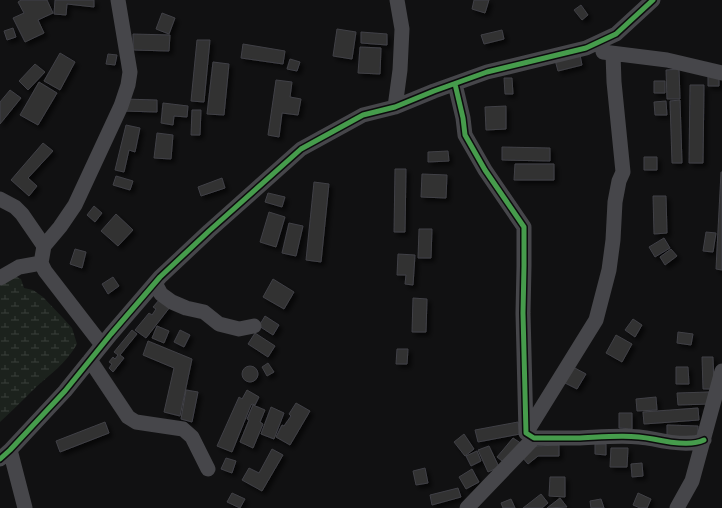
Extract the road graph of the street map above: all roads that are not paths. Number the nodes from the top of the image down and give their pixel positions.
1 (118, 0) edge
2 (397, 0) edge
3 (653, 0) edge
4 (586, 48) junction
5 (613, 54) junction
6 (722, 73) edge
7 (455, 84) junction
8 (395, 107) junction
9 (0, 199) edge
10 (44, 246) junction
11 (41, 263) junction
12 (0, 278) edge
13 (155, 283) junction
14 (254, 326) dead end
15 (102, 345) junction
16 (90, 360) junction
17 (722, 372) edge
18 (530, 436) junction
19 (704, 440) junction
20 (5, 454) edge
21 (208, 469) dead end
22 (25, 508) edge
23 (467, 508) edge
24 (677, 508) edge

1 - 10 street
2 - 8 street
3 - 4 street
4 - 5 street
4 - 7 street
5 - 6 street
5 - 18 street
7 - 8 street
7 - 18 street
8 - 13 street
9 - 10 street
10 - 11 street
11 - 12 street
11 - 15 street
13 - 14 street
13 - 15 street
15 - 16 street
16 - 20 street
16 - 21 street
17 - 19 street
18 - 19 street
18 - 23 street
19 - 24 street
20 - 22 street

